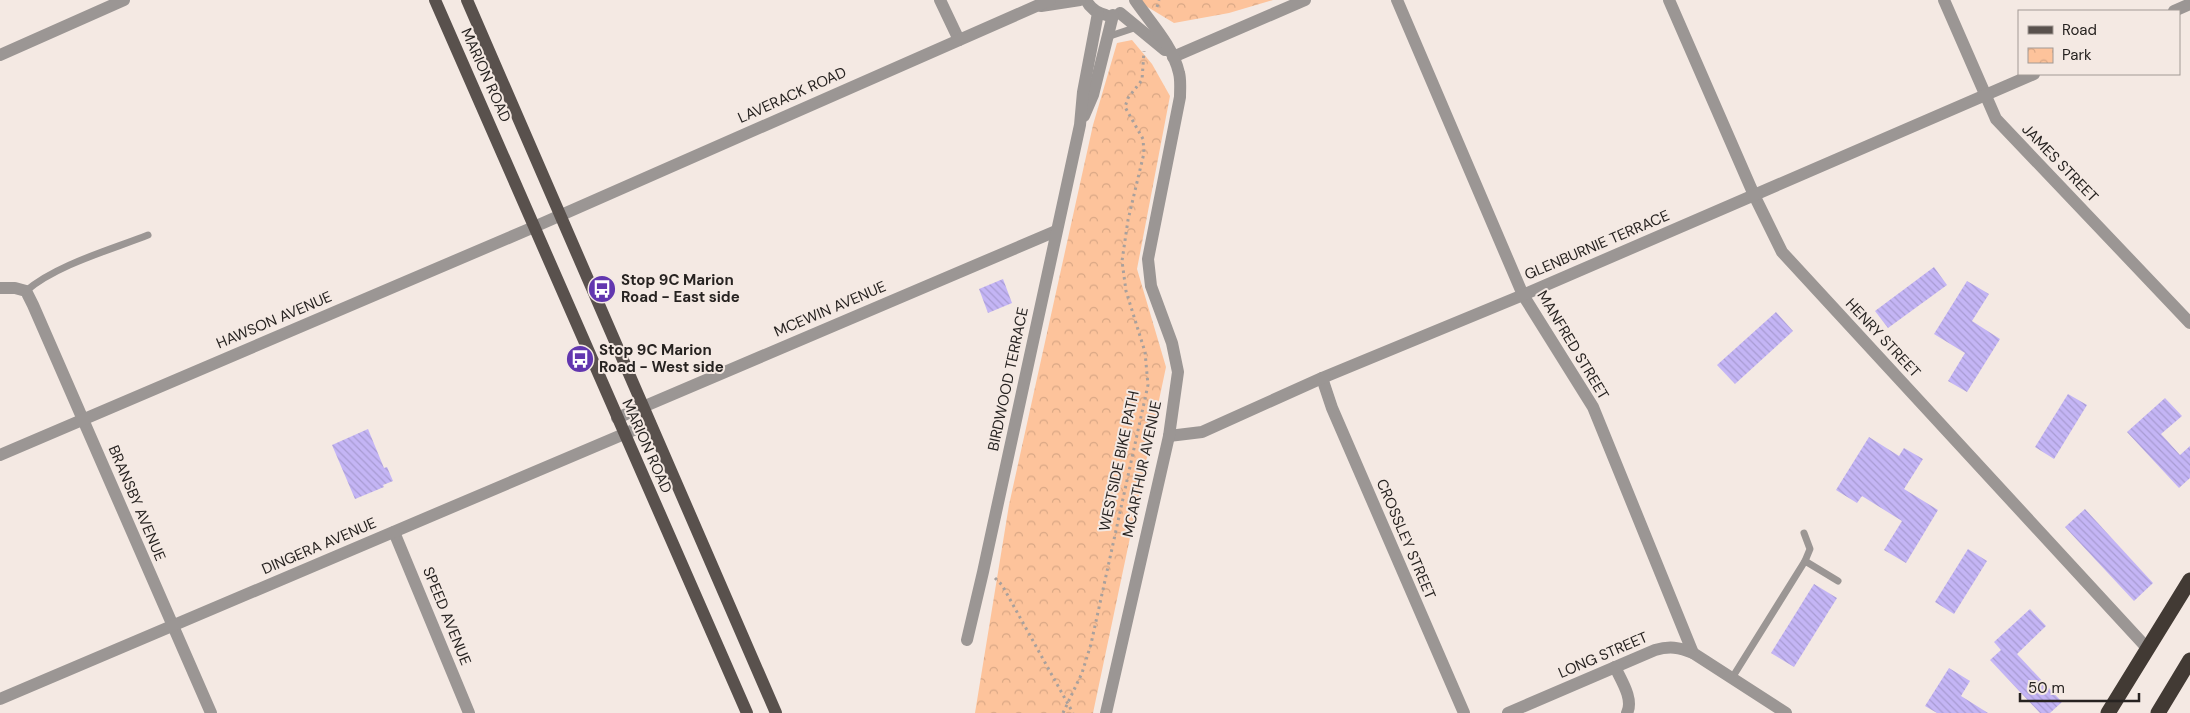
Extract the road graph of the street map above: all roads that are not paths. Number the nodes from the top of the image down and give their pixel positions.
1 (124, 0) edge
2 (435, 0) edge
3 (468, 0) edge
4 (940, 0) edge
5 (1050, 0) edge
6 (1080, 0) edge
7 (1086, 0) edge
8 (1134, 0) edge
9 (1305, 0) edge
10 (1397, 0) edge
11 (1669, 0) edge
12 (1944, 0) edge
13 (2188, 0) edge
14 (2190, 4) edge
15 (1037, 7) junction
16 (2176, 10) edge
17 (1098, 13) junction
18 (1116, 14) junction
19 (1138, 27) junction
20 (1107, 37) junction
21 (959, 40) junction
22 (0, 55) edge
23 (1173, 57) junction
24 (2032, 75) edge
25 (1985, 96) junction
26 (1080, 125) junction
27 (1754, 195) junction
28 (562, 215) junction
29 (534, 227) junction
30 (1056, 231) junction
31 (148, 236) dead end
32 (0, 288) edge
33 (26, 291) junction
34 (1523, 295) junction
35 (2190, 323) edge
36 (1322, 378) junction
37 (643, 406) junction
38 (617, 418) junction
39 (83, 419) junction
40 (650, 423) junction
41 (624, 434) junction
42 (1169, 436) junction
43 (0, 455) edge
44 (394, 532) junction
45 (1804, 533) dead end
46 (1805, 561) junction
47 (2190, 580) edge
48 (1838, 581) dead end
49 (172, 625) junction
50 (967, 640) dead end
51 (2147, 648) junction
52 (1693, 653) junction
53 (2190, 660) edge
54 (1615, 667) junction
55 (1732, 678) junction
56 (0, 699) edge
57 (211, 713) edge
58 (469, 713) edge
59 (747, 713) edge
60 (776, 713) edge
61 (1106, 713) edge
62 (1464, 713) edge
63 (1508, 713) edge
64 (1627, 713) edge
65 (1786, 713) edge
66 (2108, 713) edge
67 (2158, 713) edge

1 - 22 street
2 - 29 main road, MARION ROAD
3 - 28 main road, MARION ROAD
4 - 21 street
5 - 15 street, LAVERACK ROAD
6 - 15 street, LAVERACK ROAD
7 - 17 street
8 - 18 street
8 - 23 street, MCARTHUR AVENUE
9 - 23 street
10 - 34 street, MANFRED STREET
11 - 27 street, HENRY STREET
12 - 25 street, JAMES STREET
13 - 14 street
14 - 16 street
15 - 21 street, LAVERACK ROAD
17 - 18 street
17 - 26 street, BIRDWOOD TERRACE
18 - 19 street
18 - 20 street, BIRDWOOD TERRACE
19 - 20 lane
19 - 23 street
20 - 26 street, BIRDWOOD TERRACE
21 - 28 street, LAVERACK ROAD
23 - 42 street, MCARTHUR AVENUE
24 - 25 street, GLENBURNIE TERRACE
25 - 27 street, GLENBURNIE TERRACE
25 - 35 street, JAMES STREET
26 - 30 street, BIRDWOOD TERRACE
27 - 34 street, GLENBURNIE TERRACE
27 - 51 street, HENRY STREET
28 - 29 street, HAWSON AVENUE
28 - 37 main road, MARION ROAD
29 - 38 main road, MARION ROAD
29 - 39 street, HAWSON AVENUE
30 - 37 street, MCEWIN AVENUE
30 - 50 street, BIRDWOOD TERRACE
31 - 33 lane
32 - 33 street
33 - 39 street, BRANSBY AVENUE
34 - 36 street, GLENBURNIE TERRACE
34 - 52 street, MANFRED STREET
36 - 42 street, GLENBURNIE TERRACE
36 - 62 street, CROSSLEY STREET
37 - 38 street, MCEWIN AVENUE
37 - 40 main road, MARION ROAD
38 - 41 main road, MARION ROAD
39 - 43 street, HAWSON AVENUE
39 - 49 street, BRANSBY AVENUE
40 - 41 street, DINGERA AVENUE
40 - 60 main road, MARION ROAD
41 - 44 street, DINGERA AVENUE
41 - 59 main road, MARION ROAD
42 - 61 street, MCARTHUR AVENUE
44 - 49 street, DINGERA AVENUE
44 - 58 street, SPEED AVENUE
45 - 46 lane
46 - 48 lane
46 - 55 lane
47 - 51 highway
49 - 56 street, DINGERA AVENUE
49 - 57 street, BRANSBY AVENUE
51 - 66 highway
52 - 54 street, LONG STREET
52 - 55 street, LONG STREET
53 - 67 highway
54 - 63 street, LONG STREET
54 - 64 street
55 - 65 street, LONG STREET

